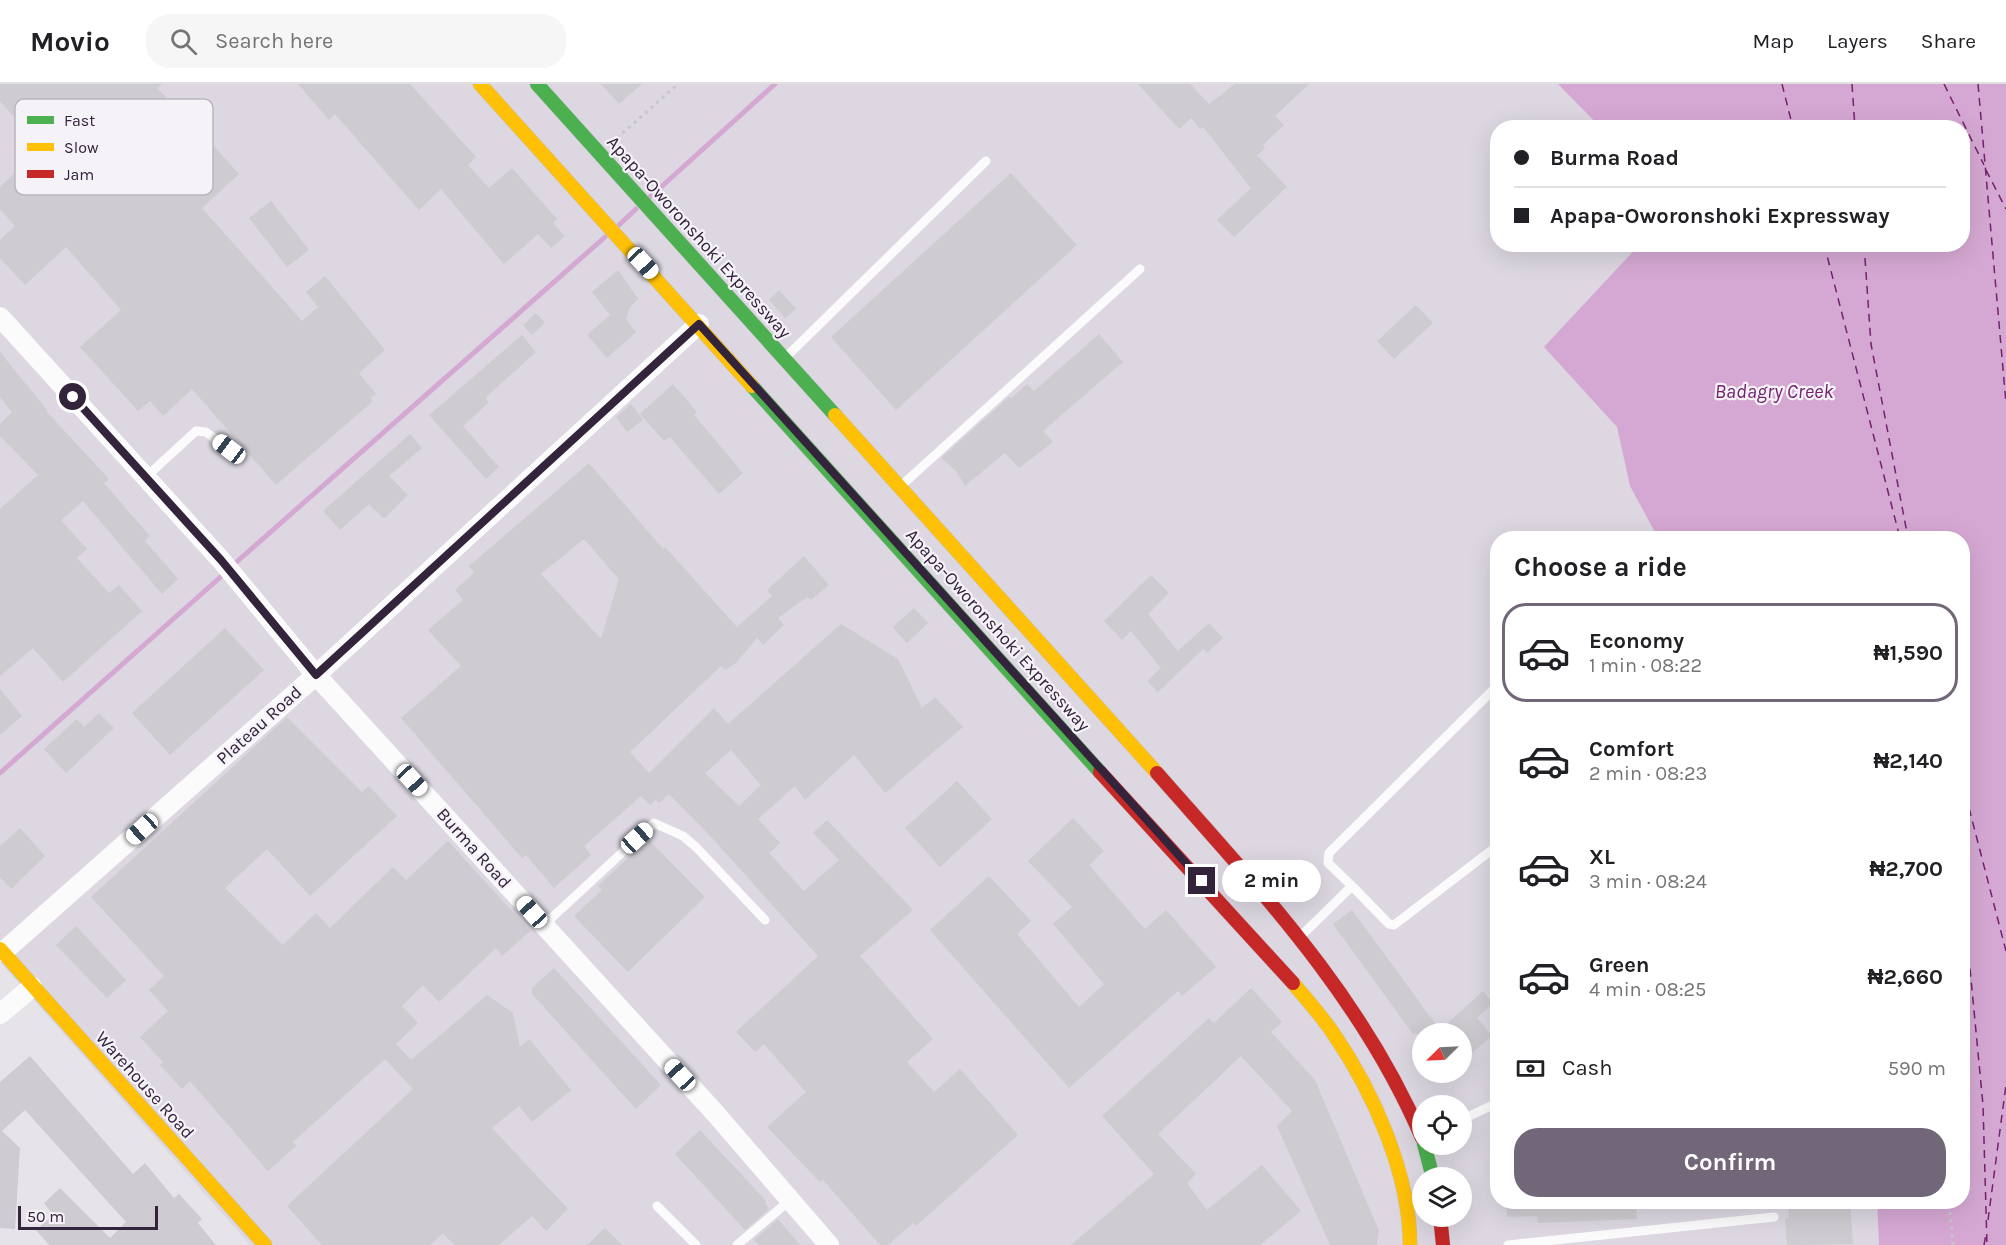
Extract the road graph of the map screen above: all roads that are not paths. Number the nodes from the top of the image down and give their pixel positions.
1 (480, 84) edge
2 (537, 84) edge
3 (986, 161) dead end
4 (1140, 269) dead end
5 (0, 316) edge
6 (699, 324) junction
7 (784, 358) junction
8 (229, 449) dead end
9 (146, 477) junction
10 (900, 487) junction
11 (316, 675) junction
12 (1490, 693) edge
13 (1490, 851) edge
14 (1352, 886) junction
15 (765, 920) dead end
16 (544, 925) junction
17 (1300, 936) junction
18 (1, 951) edge
19 (32, 987) junction
20 (0, 1014) edge
21 (1490, 1106) edge
22 (1412, 1114) edge
23 (1472, 1115) edge
24 (789, 1201) junction
25 (657, 1206) dead end
26 (1774, 1217) dead end
27 (1441, 1227) edge
28 (265, 1245) edge
29 (696, 1245) edge
30 (737, 1245) edge
31 (829, 1245) edge
32 (1410, 1245) edge
33 (1443, 1245) edge
34 (1508, 1245) edge

1 - 6 main road, Apapa-Oworonshoki Expressway
2 - 7 main road, Apapa-Oworonshoki Expressway
3 - 7 lane
4 - 10 lane
5 - 9 street, Burma Road
6 - 11 street, Plateau Road
6 - 32 main road, Apapa-Oworonshoki Expressway
7 - 10 main road, Apapa-Oworonshoki Expressway
8 - 9 lane
9 - 11 street, Burma Road
10 - 17 main road, Apapa-Oworonshoki Expressway
11 - 16 street, Burma Road
11 - 18 street, Plateau Road
12 - 14 lane
13 - 14 lane
14 - 17 lane
15 - 16 lane
16 - 24 street, Burma Road
17 - 22 main road, Apapa-Oworonshoki Expressway
18 - 19 main road, Warehouse Road
19 - 20 street
19 - 28 main road, Warehouse Road
21 - 23 lane
24 - 30 lane
24 - 31 street, Burma Road
25 - 29 lane
26 - 34 lane
27 - 33 main road

